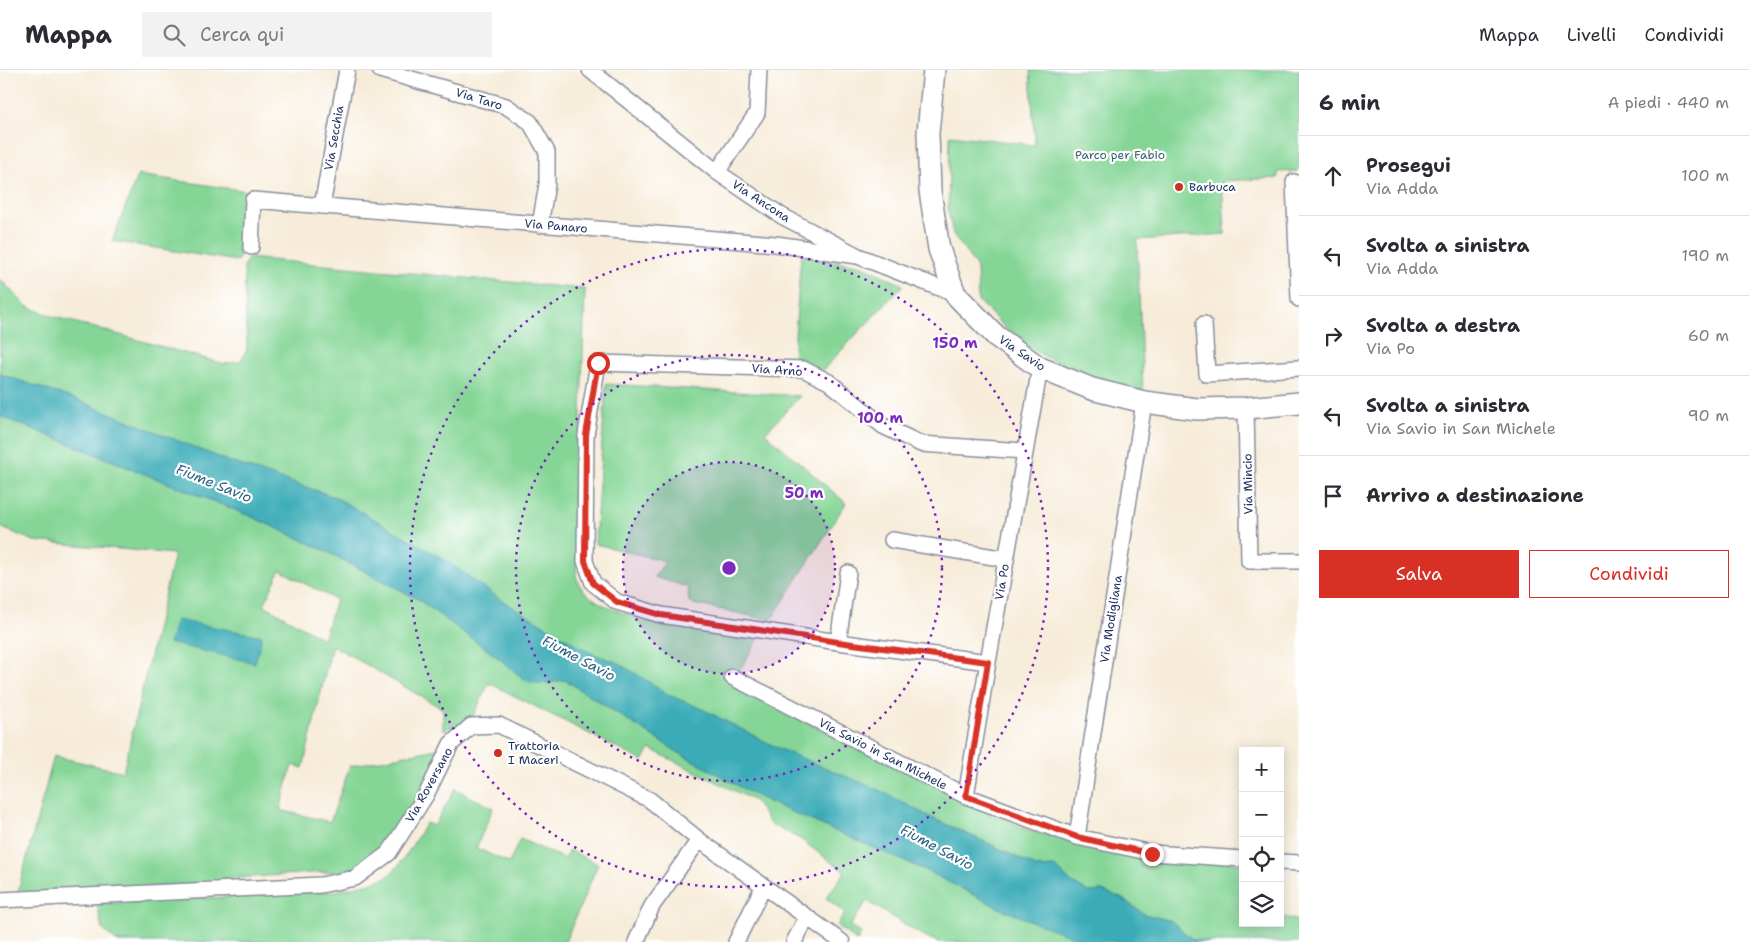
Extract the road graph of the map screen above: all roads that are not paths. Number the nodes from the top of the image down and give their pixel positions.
1 (347, 70) edge
2 (380, 70) edge
3 (590, 70) edge
4 (759, 70) edge
5 (934, 70) edge
6 (717, 172) junction
7 (1294, 182) dead end
8 (322, 206) junction
9 (540, 225) junction
10 (251, 248) dead end
11 (858, 256) junction
12 (955, 294) junction
13 (1299, 298) edge
14 (1204, 324) dead end
15 (1040, 368) junction
16 (1299, 368) edge
17 (1144, 402) junction
18 (1299, 403) edge
19 (1246, 408) junction
20 (1024, 451) junction
21 (892, 540) dead end
22 (1006, 559) junction
23 (1299, 561) edge
24 (848, 573) dead end
25 (838, 642) junction
26 (988, 662) junction
27 (732, 677) dead end
28 (966, 796) junction
29 (1077, 837) junction
30 (699, 840) junction
31 (1239, 859) edge
32 (1284, 862) edge
33 (1299, 863) edge
34 (763, 886) junction
35 (0, 900) edge
36 (807, 917) junction
37 (636, 942) edge
38 (736, 942) edge
39 (794, 942) edge
40 (842, 942) edge

1 - 8 street, Via Secchia
2 - 9 street, Via Taro
3 - 6 street, Via Ancona
4 - 6 street
5 - 12 street, Via Savio
6 - 11 street, Via Ancona
7 - 13 street
8 - 9 street, Via Panaro
8 - 10 street, Via Panaro
9 - 11 street, Via Panaro
11 - 12 street, Via Ancona
12 - 15 street, Via Savio
14 - 16 street
15 - 17 street, Via Savio
15 - 20 street, Via Po
17 - 19 street, Via Savio
17 - 29 street, Via Modigliana
18 - 19 street, Via Savio
19 - 23 street, Via Mincio
20 - 22 street, Via Po
20 - 25 street, Via Arno
21 - 22 street
22 - 26 street, Via Po
24 - 25 street
25 - 26 street
26 - 28 street, Via Po
27 - 28 street, Via Savio in San Michele
28 - 29 street, Via Savio in San Michele
29 - 31 street, Via Savio in San Michele
30 - 34 street, Via Roversano
30 - 35 street, Via Roversano
30 - 37 street
32 - 33 street
34 - 36 street, Via Roversano
34 - 38 street
36 - 39 street
36 - 40 street, Via Roversano

